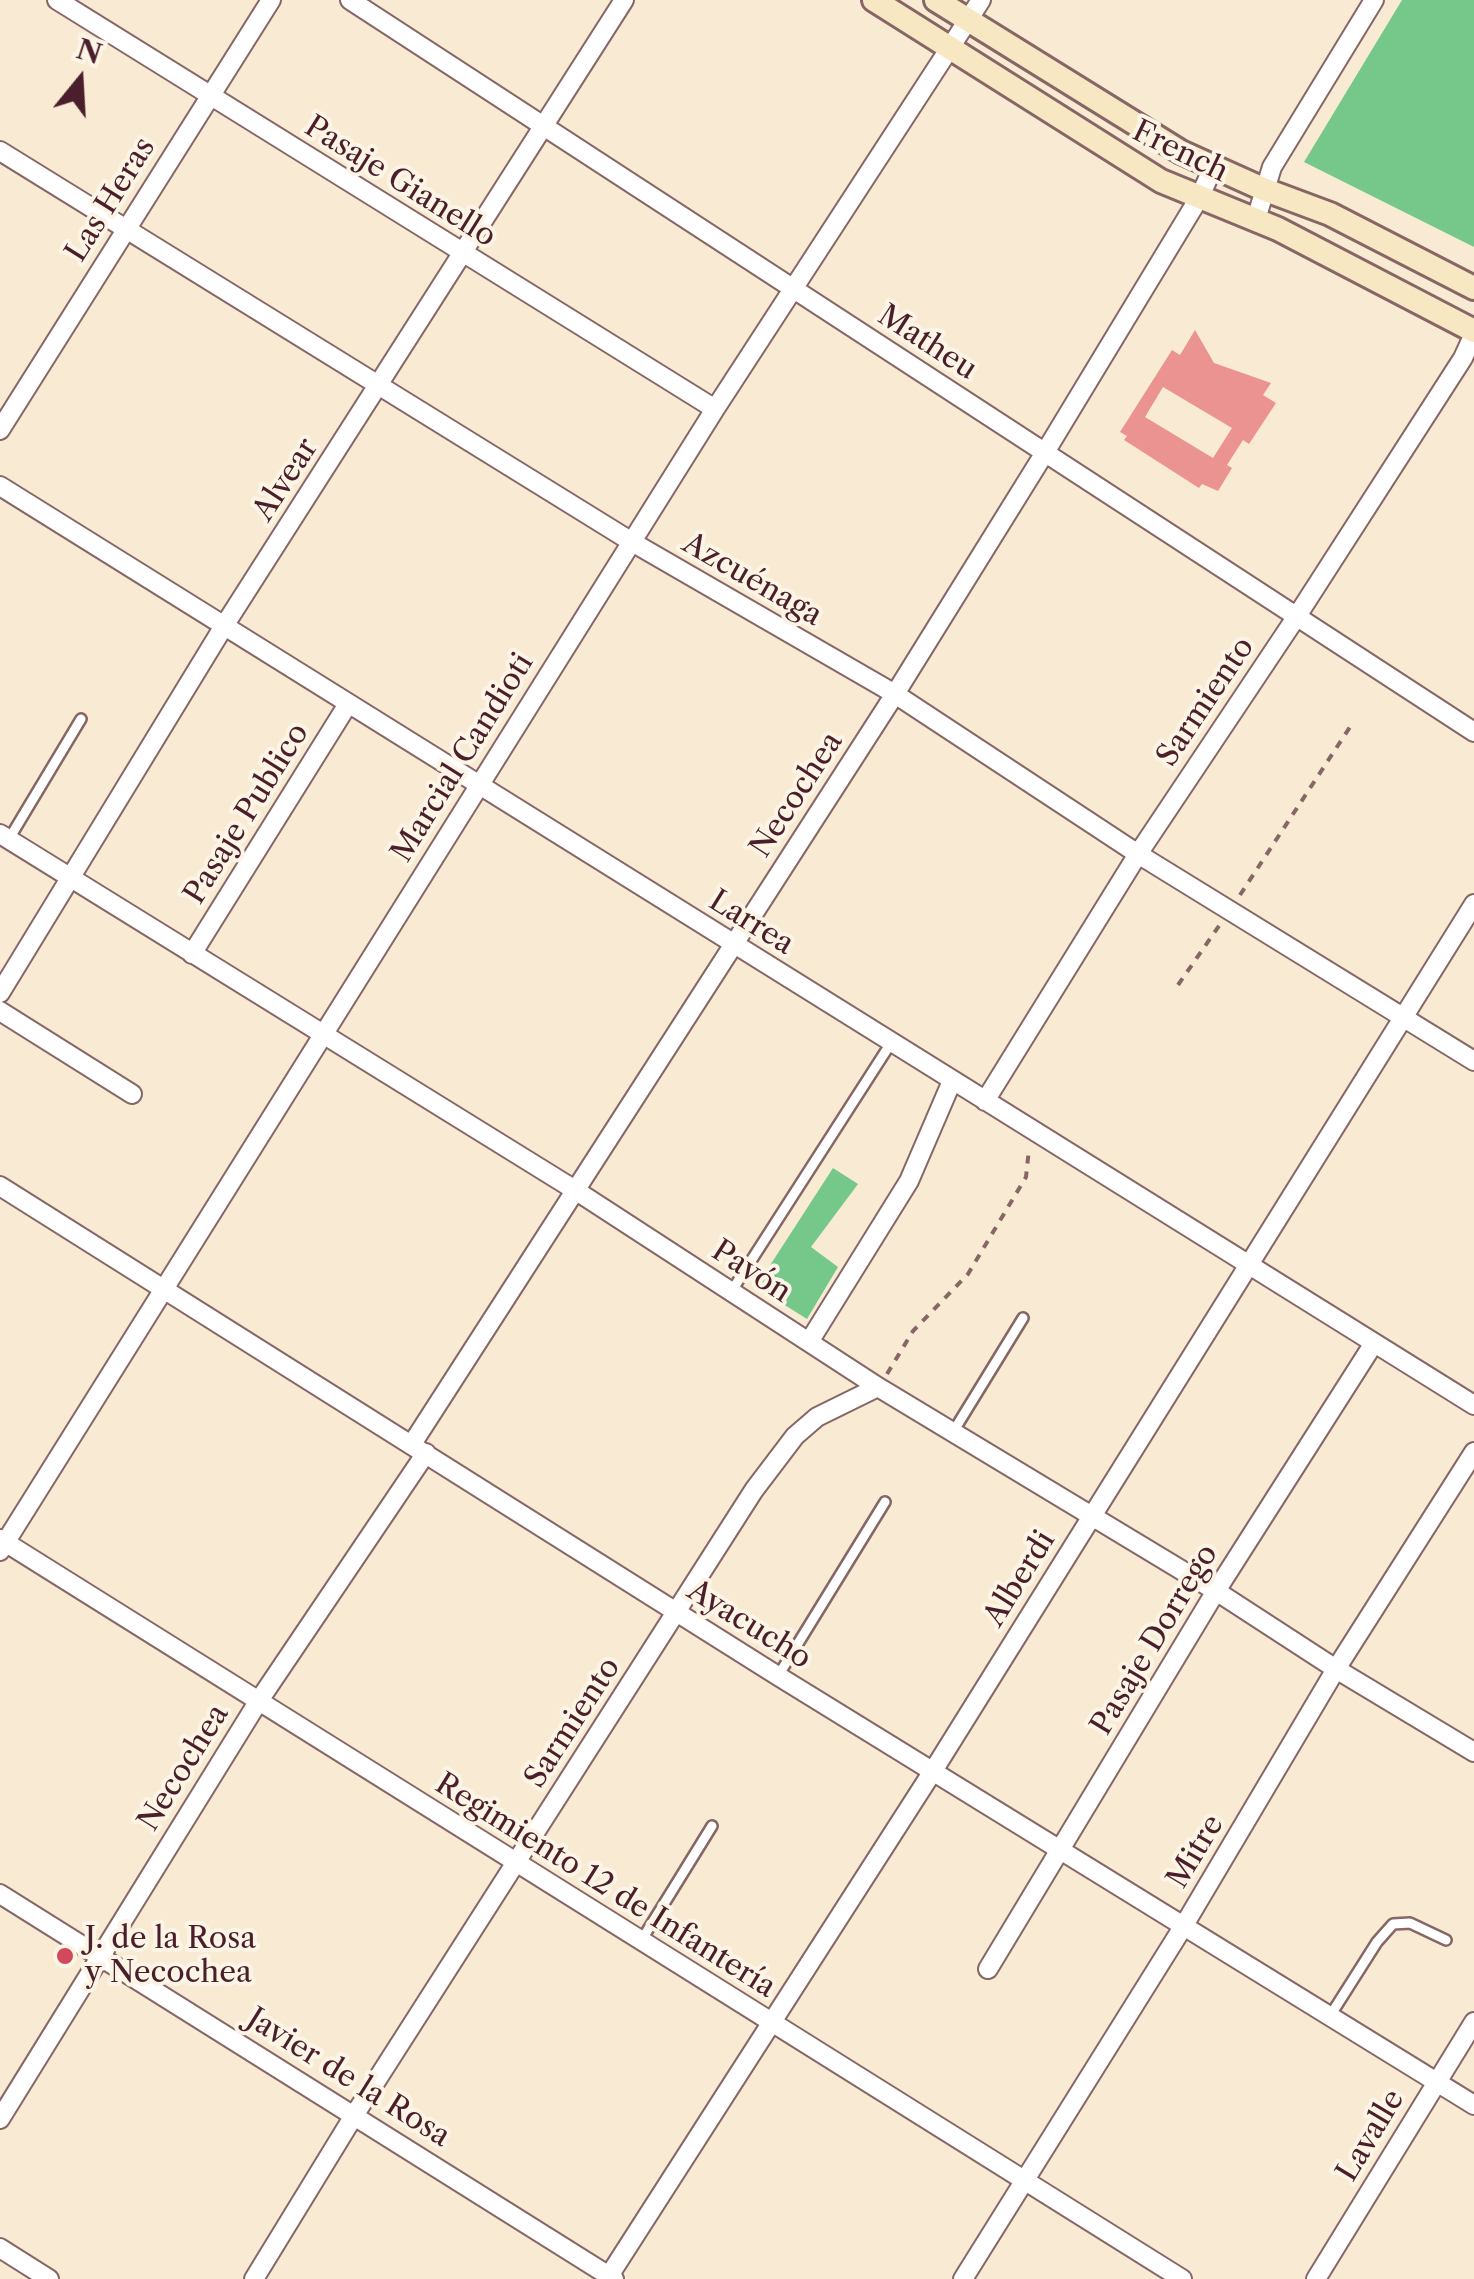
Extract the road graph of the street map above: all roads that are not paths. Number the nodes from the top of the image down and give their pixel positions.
1 (57, 0) edge
2 (272, 0) edge
3 (350, 0) edge
4 (624, 0) edge
5 (874, 0) edge
6 (936, 0) edge
7 (981, 0) edge
8 (1374, 0) edge
9 (969, 21) junction
10 (952, 50) junction
11 (209, 97) junction
12 (542, 126) junction
13 (0, 151) edge
14 (1214, 168) junction
15 (1263, 189) junction
16 (1198, 198) junction
17 (1256, 218) junction
18 (125, 229) junction
19 (462, 252) junction
20 (793, 288) junction
21 (1474, 288) edge
22 (1474, 332) edge
23 (379, 388) junction
24 (716, 409) junction
25 (0, 430) edge
26 (1044, 454) junction
27 (0, 486) edge
28 (632, 542) junction
29 (1296, 616) junction
30 (224, 626) junction
31 (894, 694) junction
32 (348, 704) junction
33 (81, 718) dead end
34 (1474, 732) edge
35 (478, 785) junction
36 (4, 836) edge
37 (1138, 854) junction
38 (70, 878) junction
39 (1474, 904) edge
40 (734, 944) junction
41 (192, 954) junction
42 (0, 993) edge
43 (0, 1011) edge
44 (1402, 1018) junction
45 (324, 1033) junction
46 (890, 1043) junction
47 (1474, 1061) edge
48 (952, 1081) junction
49 (132, 1094) dead end
50 (985, 1101) junction
51 (0, 1186) edge
52 (575, 1190) junction
53 (1249, 1265) junction
54 (164, 1290) junction
55 (731, 1292) junction
56 (1023, 1318) dead end
57 (809, 1342) junction
58 (1374, 1342) junction
59 (878, 1387) junction
60 (1474, 1405) edge
61 (953, 1432) junction
62 (419, 1448) junction
63 (1474, 1452) edge
64 (886, 1502) dead end
65 (1092, 1516) junction
66 (2, 1544) edge
67 (1216, 1591) junction
68 (677, 1612) junction
69 (1336, 1669) junction
70 (778, 1676) junction
71 (258, 1702) junction
72 (1474, 1752) edge
73 (933, 1771) junction
74 (712, 1826) dead end
75 (1060, 1851) junction
76 (516, 1862) junction
77 (0, 1894) edge
78 (1184, 1927) junction
79 (642, 1940) junction
80 (1446, 1940) dead end
81 (101, 1956) junction
82 (988, 1970) dead end
83 (1330, 2016) junction
84 (770, 2021) junction
85 (1474, 2022) edge
86 (1436, 2081) junction
87 (1474, 2105) edge
88 (355, 2114) junction
89 (0, 2119) edge
90 (1024, 2182) junction
91 (0, 2248) edge
92 (610, 2278) edge
93 (49, 2279) edge
94 (254, 2279) edge
95 (963, 2279) edge
96 (1182, 2279) edge
97 (1316, 2279) edge

1 - 11 street, Pasaje Gianello
2 - 11 street, Las Heras
3 - 12 street, Matheu
4 - 12 street, Alvear
5 - 10 main road, French
6 - 9 main road, French
7 - 9 street, Marcial Candioti
8 - 15 street
9 - 10 street, Marcial Candioti
9 - 14 main road, French
10 - 16 main road, French
10 - 20 street, Marcial Candioti
11 - 18 street, Las Heras
11 - 19 street, Pasaje Gianello
12 - 19 street, Alvear
12 - 20 street, Matheu
13 - 18 street, Azcuénaga
14 - 15 main road, French
14 - 16 street, Necochea
15 - 17 street
15 - 21 main road, French
16 - 17 main road, French
16 - 26 street, Necochea
17 - 22 main road, French
18 - 23 street, Azcuénaga
18 - 25 street, Las Heras
19 - 23 street, Alvear
19 - 24 street, Pasaje Gianello
20 - 24 street, Marcial Candioti
20 - 26 street, Matheu
22 - 29 street, Sarmiento
23 - 28 street, Azcuénaga
23 - 30 street, Alvear
24 - 28 street, Marcial Candioti
26 - 29 street, Matheu
26 - 31 street, Necochea
27 - 30 street, Larrea
28 - 31 street, Azcuénaga
28 - 35 street, Marcial Candioti
29 - 34 street, Matheu
29 - 37 street, Sarmiento
30 - 32 street, Larrea
30 - 38 street, Alvear
31 - 37 street, Azcuénaga
31 - 40 street, Necochea
32 - 35 street, Larrea
32 - 41 street, Pasaje Publico
33 - 36 lane
35 - 40 street, Larrea
35 - 45 street, Marcial Candioti
36 - 38 street, Pavón
37 - 44 street, Azcuénaga
37 - 50 street, Sarmiento
38 - 41 street, Pavón
38 - 42 street, Alvear
39 - 44 street, Alberdi
40 - 46 street, Larrea
40 - 52 street, Necochea
41 - 45 street, Pavón
43 - 49 street
44 - 47 street, Azcuénaga
44 - 53 street, Alberdi
45 - 52 street, Pavón
45 - 54 street, Marcial Candioti
46 - 48 street, Larrea
46 - 55 lane
48 - 50 street, Larrea
48 - 57 street
50 - 53 street, Larrea
51 - 54 street, Ayacucho
52 - 55 street, Pavón
52 - 62 street, Necochea
53 - 58 street, Larrea
53 - 65 street, Alberdi
54 - 62 street, Ayacucho
54 - 66 street, Marcial Candioti
55 - 57 street, Pavón
56 - 61 lane
57 - 59 street, Pavón
58 - 60 street, Larrea
58 - 67 street, Pasaje Dorrego
59 - 61 street, Pavón
59 - 68 street, Sarmiento
61 - 65 street, Pavón
62 - 68 street, Ayacucho
62 - 71 street, Necochea
63 - 69 street, Mitre
64 - 70 lane
65 - 67 street, Pavón
65 - 73 street, Alberdi
66 - 71 street, Regimiento 12 de Infantería
67 - 69 street, Pavón
67 - 75 street, Pasaje Dorrego
68 - 70 street, Ayacucho
68 - 76 street, Sarmiento
69 - 72 street, Pavón
69 - 78 street, Mitre
70 - 73 street, Ayacucho
71 - 76 street, Regimiento 12 de Infantería
71 - 81 street, Necochea
73 - 75 street, Ayacucho
73 - 84 street, Alberdi
74 - 79 lane
75 - 78 street, Ayacucho
75 - 82 street, Pasaje Dorrego
76 - 79 street, Regimiento 12 de Infantería
76 - 88 street, Sarmiento
77 - 81 street, Javier de la Rosa
78 - 83 street, Ayacucho
78 - 90 street, Mitre
79 - 84 street, Regimiento 12 de Infantería
80 - 83 lane
81 - 88 street, Javier de la Rosa
81 - 89 street, Necochea
83 - 86 street, Ayacucho
84 - 90 street, Regimiento 12 de Infantería
84 - 92 street, Alberdi
85 - 86 street, Lavalle
86 - 87 street, Ayacucho
86 - 97 street, Lavalle
88 - 92 street, Javier de la Rosa
88 - 94 street, Sarmiento
90 - 95 street, Mitre
90 - 96 street, Regimiento 12 de Infantería
91 - 93 street

